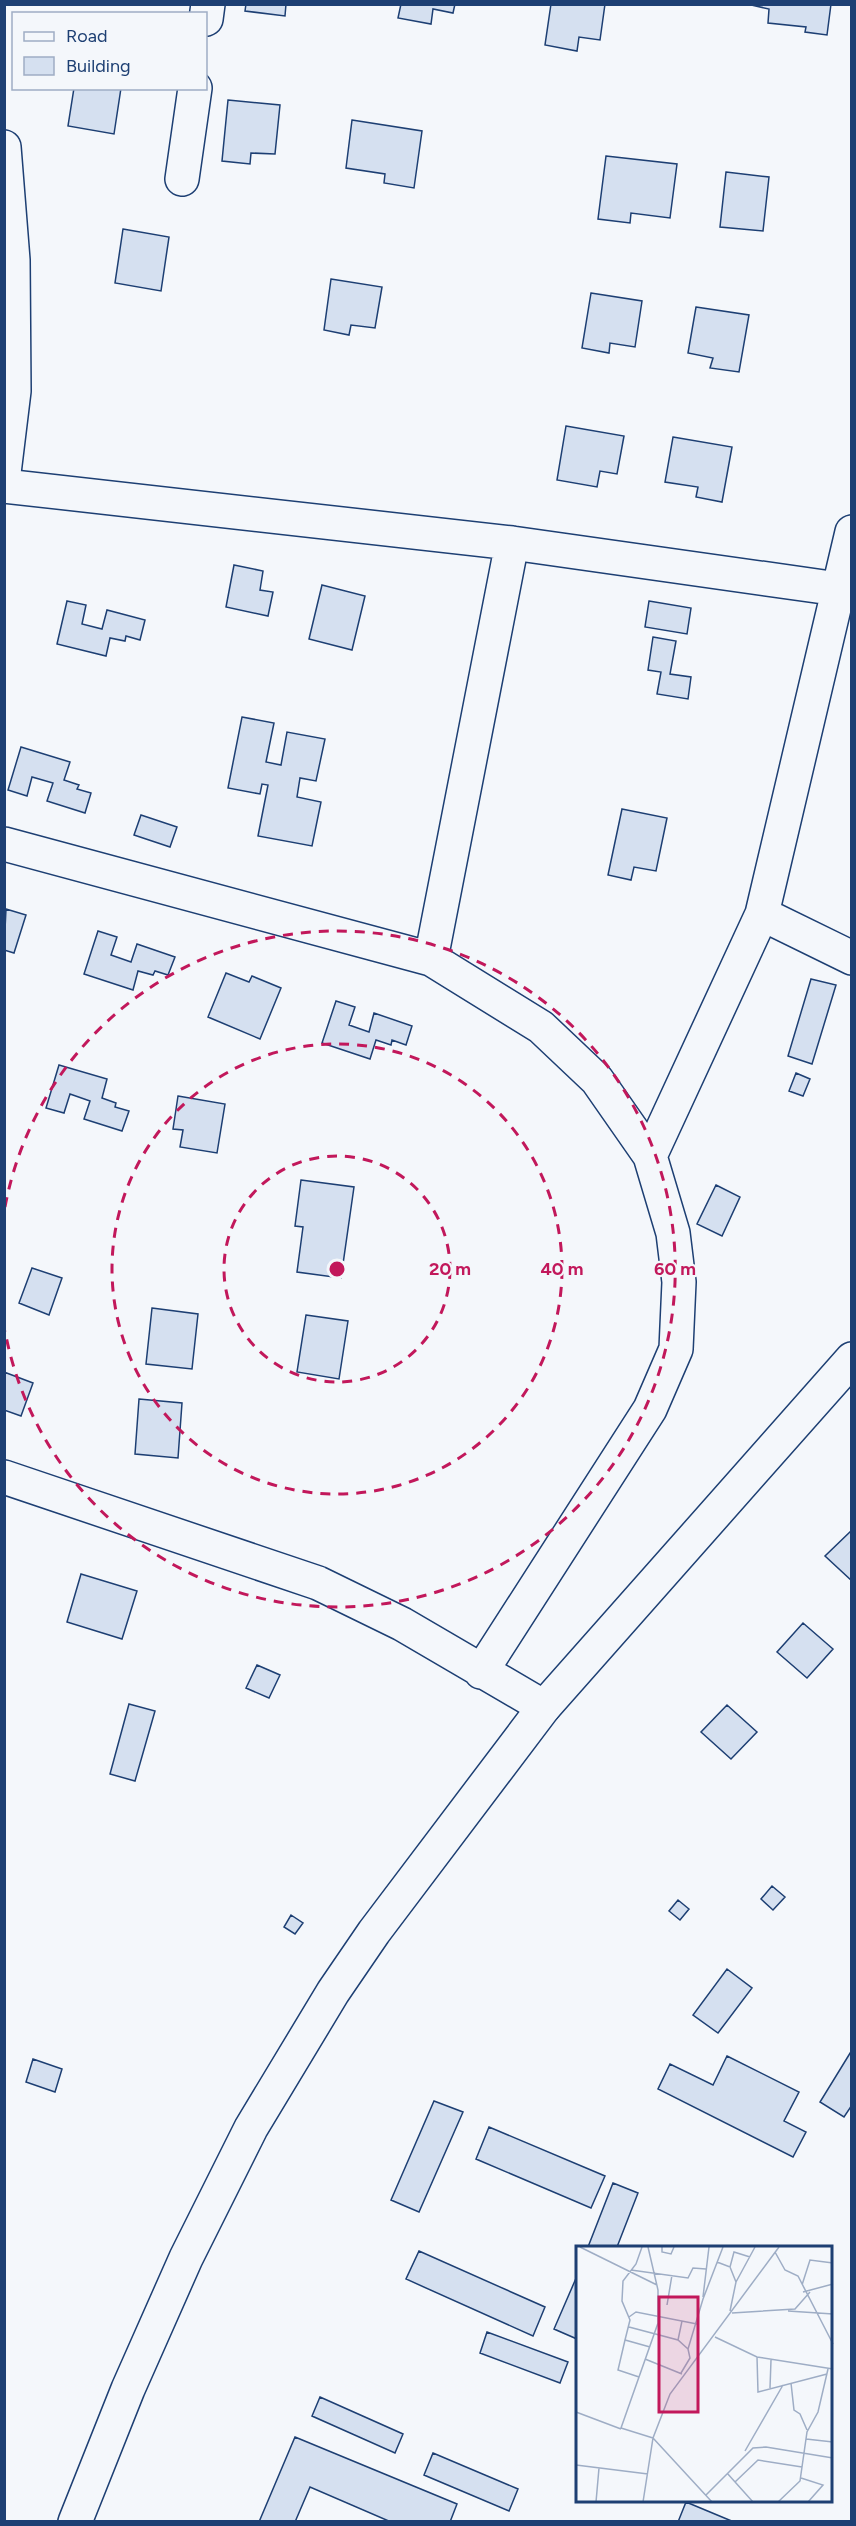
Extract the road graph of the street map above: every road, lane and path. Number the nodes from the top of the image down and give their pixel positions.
1 (195, 90) edge
2 (4, 147) edge
3 (182, 179) dead end
4 (4, 474) edge
5 (4, 486) edge
6 (852, 531) edge
7 (512, 543) junction
8 (838, 589) junction
9 (4, 843) edge
10 (762, 914) junction
11 (852, 958) edge
12 (430, 959) junction
13 (650, 1156) junction
14 (852, 1359) edge
15 (4, 1477) edge
16 (481, 1672) junction
17 (544, 1707) junction
18 (75, 2522) edge

1 - 3 street
2 - 4 street
5 - 7 street
6 - 8 street
7 - 8 street
7 - 12 street
8 - 10 street
9 - 12 street
10 - 11 street
10 - 13 street
12 - 13 street
13 - 16 street
14 - 17 street
15 - 16 street
16 - 17 street
17 - 18 street

